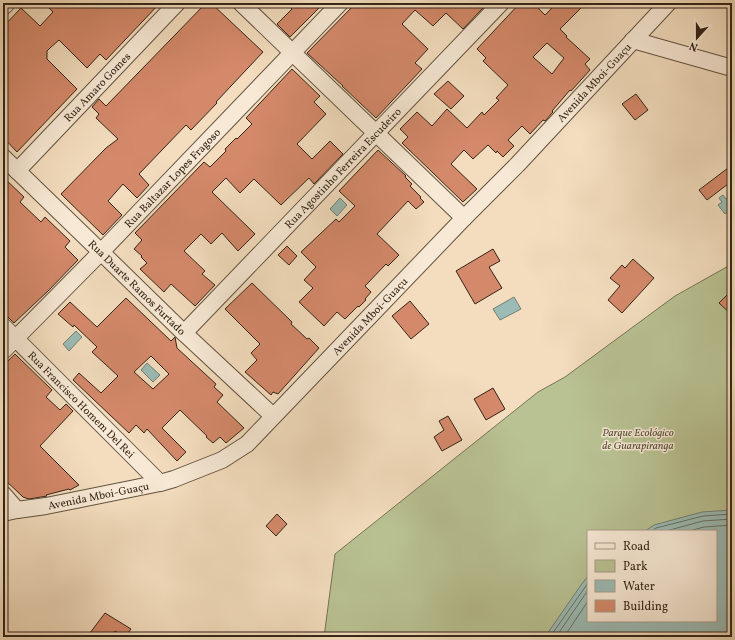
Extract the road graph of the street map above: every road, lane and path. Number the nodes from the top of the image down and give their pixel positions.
1 (7, 3) edge
2 (176, 3) edge
3 (241, 3) edge
4 (340, 3) edge
5 (501, 3) edge
6 (668, 3) edge
7 (3, 7) edge
8 (633, 40) junction
9 (292, 53) junction
10 (732, 68) edge
11 (376, 134) junction
12 (3, 157) edge
13 (17, 171) junction
14 (464, 218) junction
15 (101, 252) junction
16 (3, 326) edge
17 (184, 333) junction
18 (15, 338) junction
19 (3, 351) edge
20 (273, 416) junction
21 (160, 483) junction
22 (3, 494) edge
23 (10, 512) edge

1 - 7 street
2 - 13 street, Rua Amaro Gomes
3 - 9 street
4 - 9 street, Rua Baltazar Lopes Fragoso
5 - 11 street, Rua Agostinho Ferreira Escudeiro
6 - 8 street, Avenida Mboi-Guaçu
8 - 10 street
8 - 14 street, Avenida Mboi-Guaçu
9 - 11 street
9 - 15 street, Rua Baltazar Lopes Fragoso
11 - 14 street
11 - 17 street, Rua Agostinho Ferreira Escudeiro
12 - 13 street, Rua Duarte Ramos Furtado
13 - 15 street, Rua Duarte Ramos Furtado
14 - 20 street, Avenida Mboi-Guaçu
15 - 17 street, Rua Duarte Ramos Furtado
15 - 18 street, Rua Baltazar Lopes Fragoso
16 - 18 street, Rua Francisco Homem Del Rei
17 - 20 street, Rua Duarte Ramos Furtado
18 - 19 street, Rua Baltazar Lopes Fragoso
18 - 21 street, Rua Francisco Homem Del Rei
20 - 21 street, Avenida Mboi-Guaçu
21 - 23 street, Avenida Mboi-Guaçu
22 - 23 street

